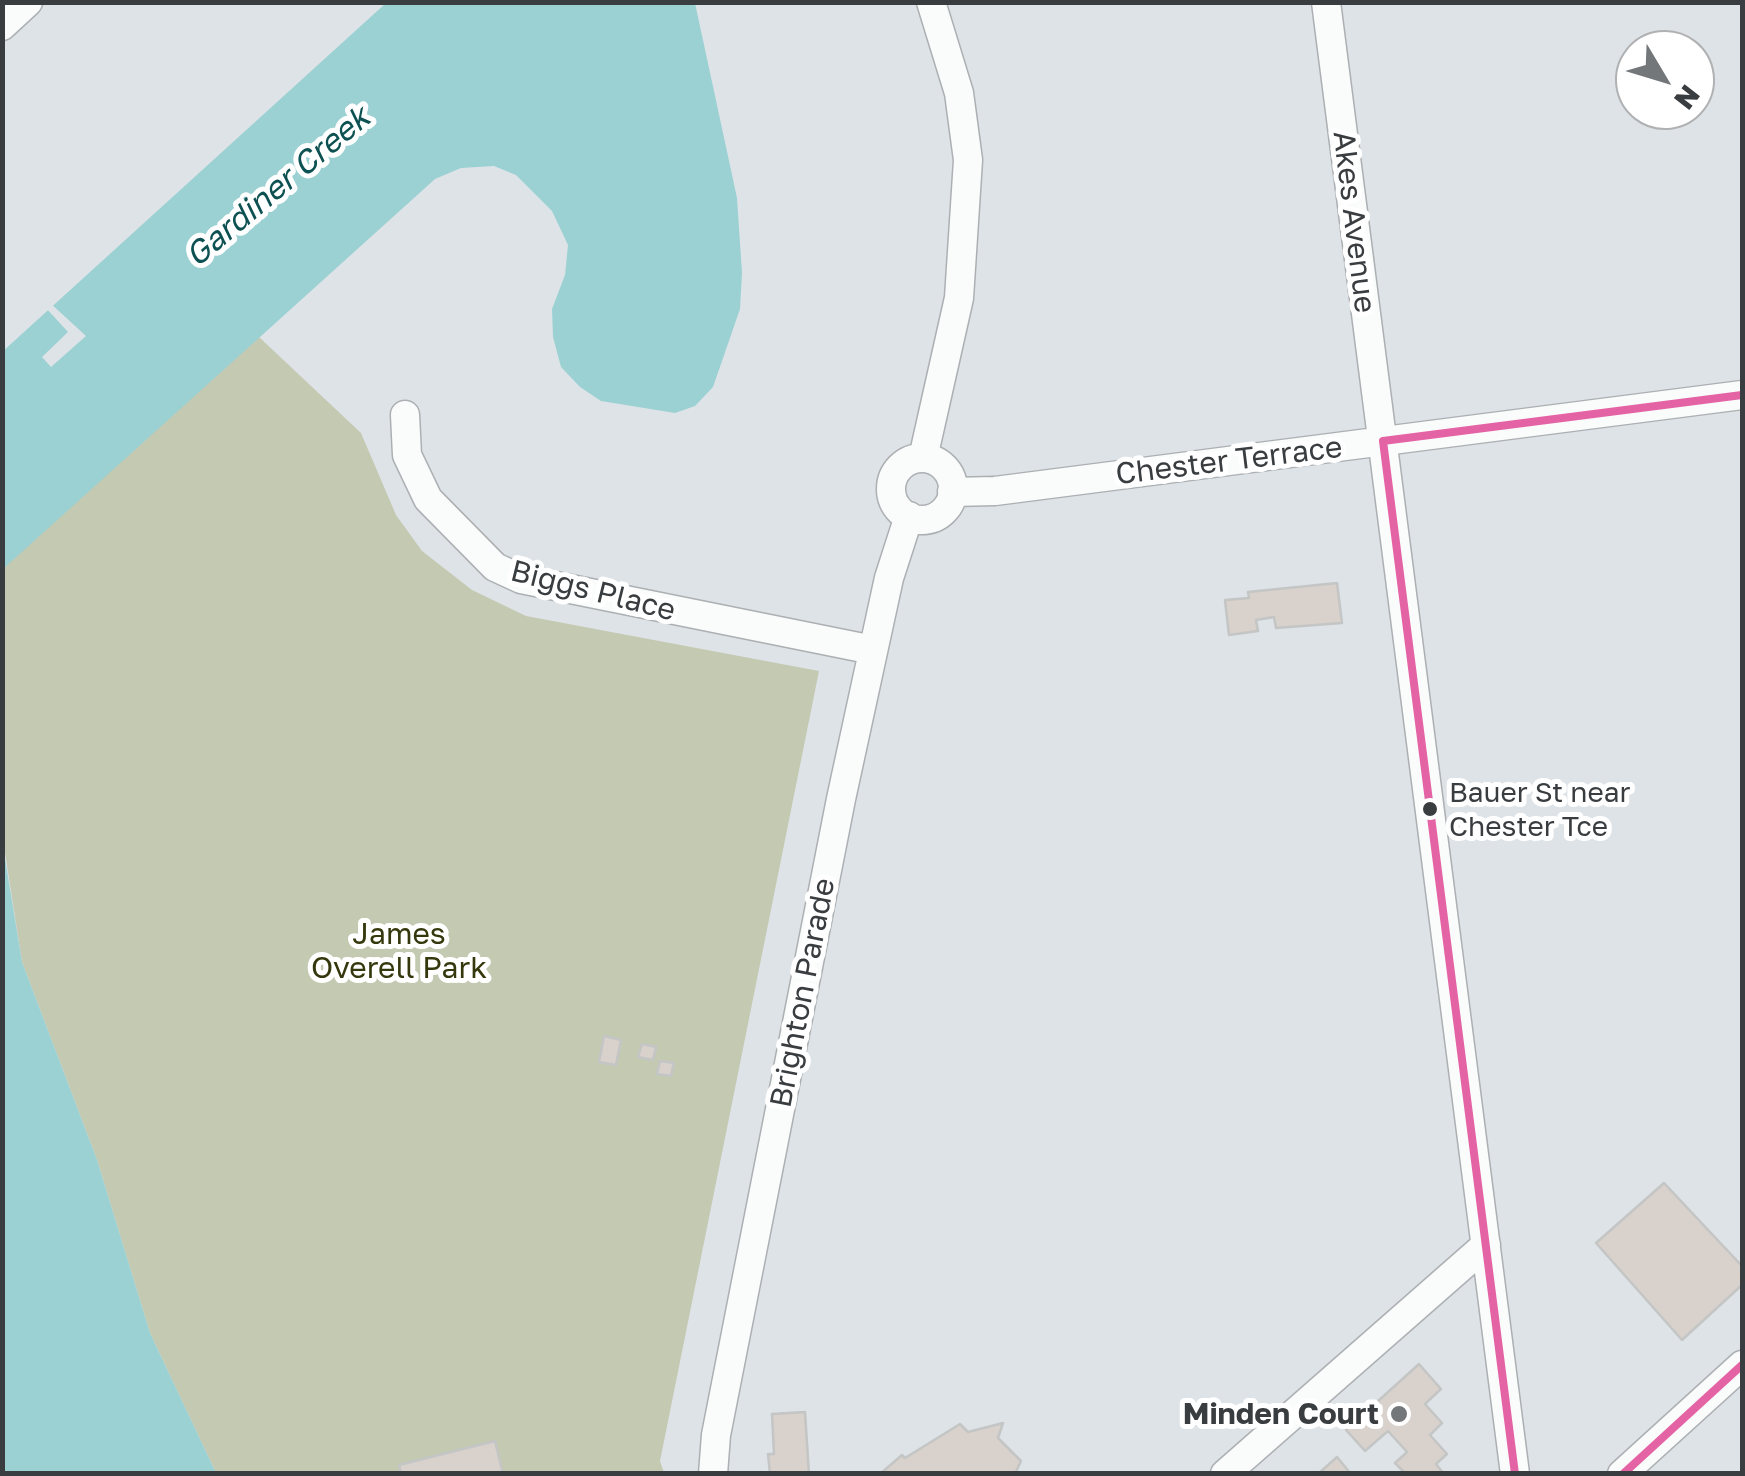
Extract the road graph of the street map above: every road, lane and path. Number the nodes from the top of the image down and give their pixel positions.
1 (28, 2) edge
2 (932, 2) edge
3 (1326, 2) edge
4 (2, 26) edge
5 (1742, 395) edge
6 (405, 415) dead end
7 (1383, 441) junction
8 (923, 458) junction
9 (952, 492) junction
10 (909, 516) junction
11 (873, 650) junction
12 (1486, 1244) junction
13 (1742, 1364) edge
14 (713, 1474) edge
15 (1225, 1474) edge
16 (1515, 1474) edge
17 (1622, 1474) edge

1 - 4 street
2 - 8 street
3 - 7 street, Akes Avenue
5 - 7 street, Chester Terrace
6 - 11 street, Biggs Place
7 - 9 street, Chester Terrace
7 - 12 street, Akes Avenue
8 - 9 street
8 - 10 street
9 - 10 street
10 - 11 street, Brighton Parade
11 - 14 street, Brighton Parade
12 - 15 street
12 - 16 street, Akes Avenue
13 - 17 street

